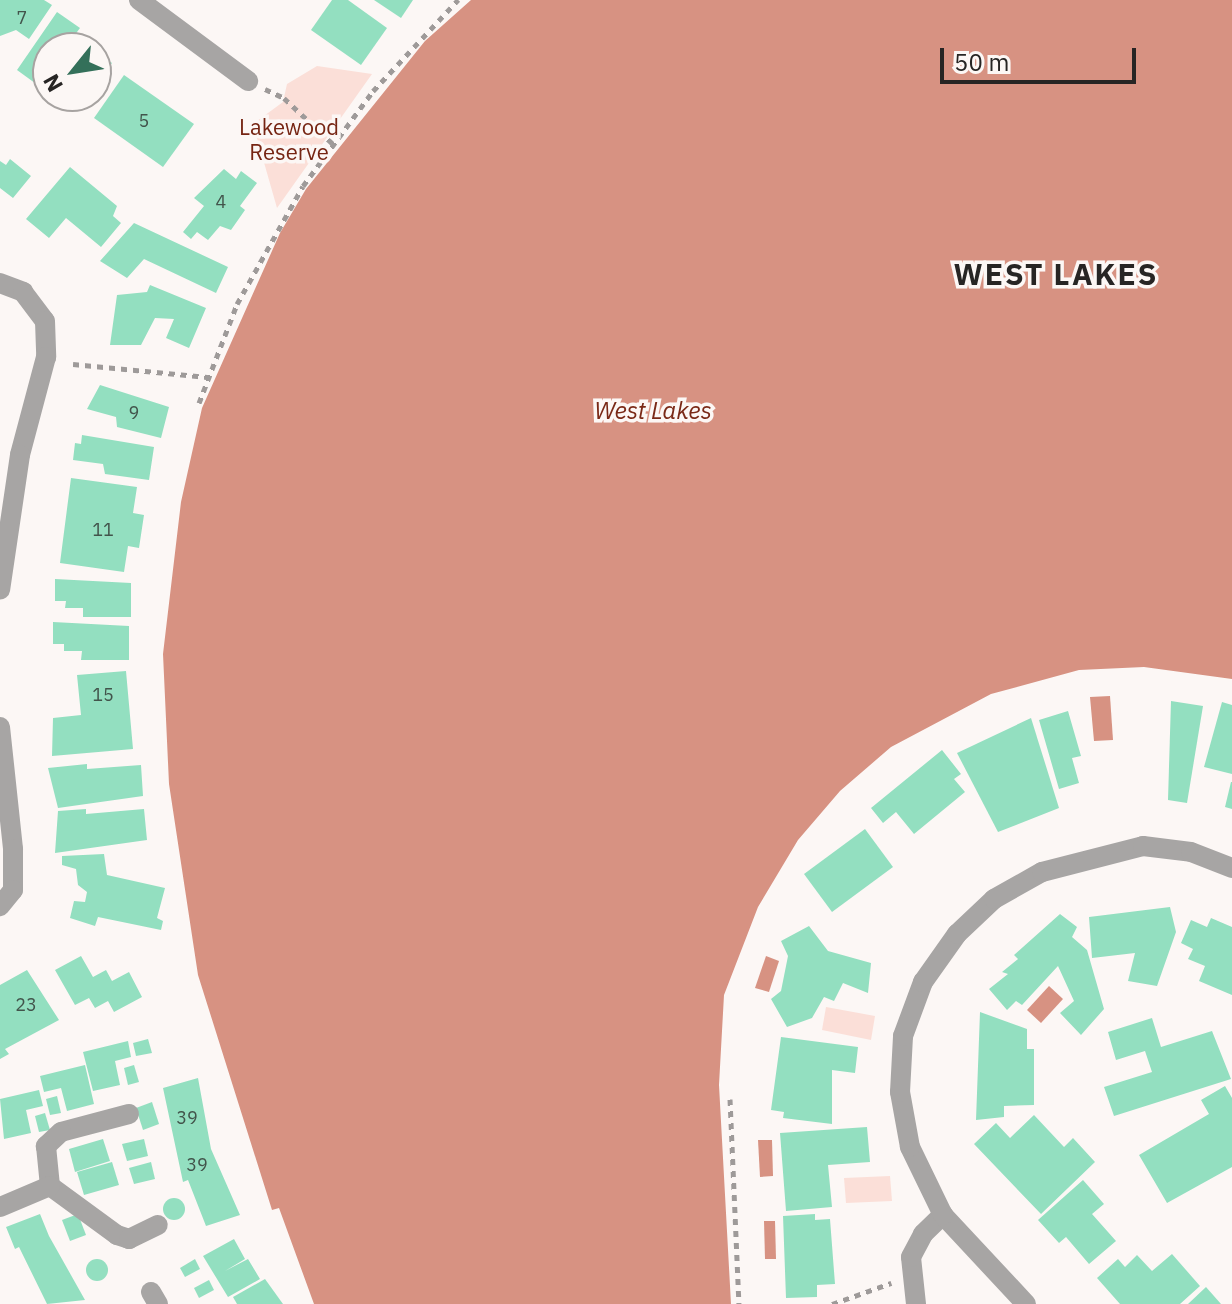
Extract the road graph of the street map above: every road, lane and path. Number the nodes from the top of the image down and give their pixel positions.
1 (139, 0) edge
2 (458, 0) edge
3 (248, 81) joint
4 (332, 143) junction
5 (0, 283) edge
6 (73, 364) dead end
7 (207, 377) junction
8 (199, 403) dead end
9 (0, 590) edge
10 (0, 727) edge
11 (1232, 868) edge
12 (0, 906) edge
13 (730, 1099) dead end
14 (129, 1114) dead end
15 (50, 1186) junction
16 (0, 1207) edge
17 (943, 1215) junction
18 (158, 1225) dead end
19 (910, 1276) junction
20 (739, 1304) edge
21 (832, 1304) edge
22 (916, 1304) edge
23 (1026, 1304) edge

1 - 3 street
2 - 4 path
3 - 4 path
4 - 7 path
5 - 9 street
6 - 7 path
7 - 8 path
10 - 12 street
11 - 17 street
13 - 20 path
14 - 15 street
15 - 16 street
15 - 18 street
17 - 19 street
17 - 23 street
19 - 21 path
19 - 22 street

